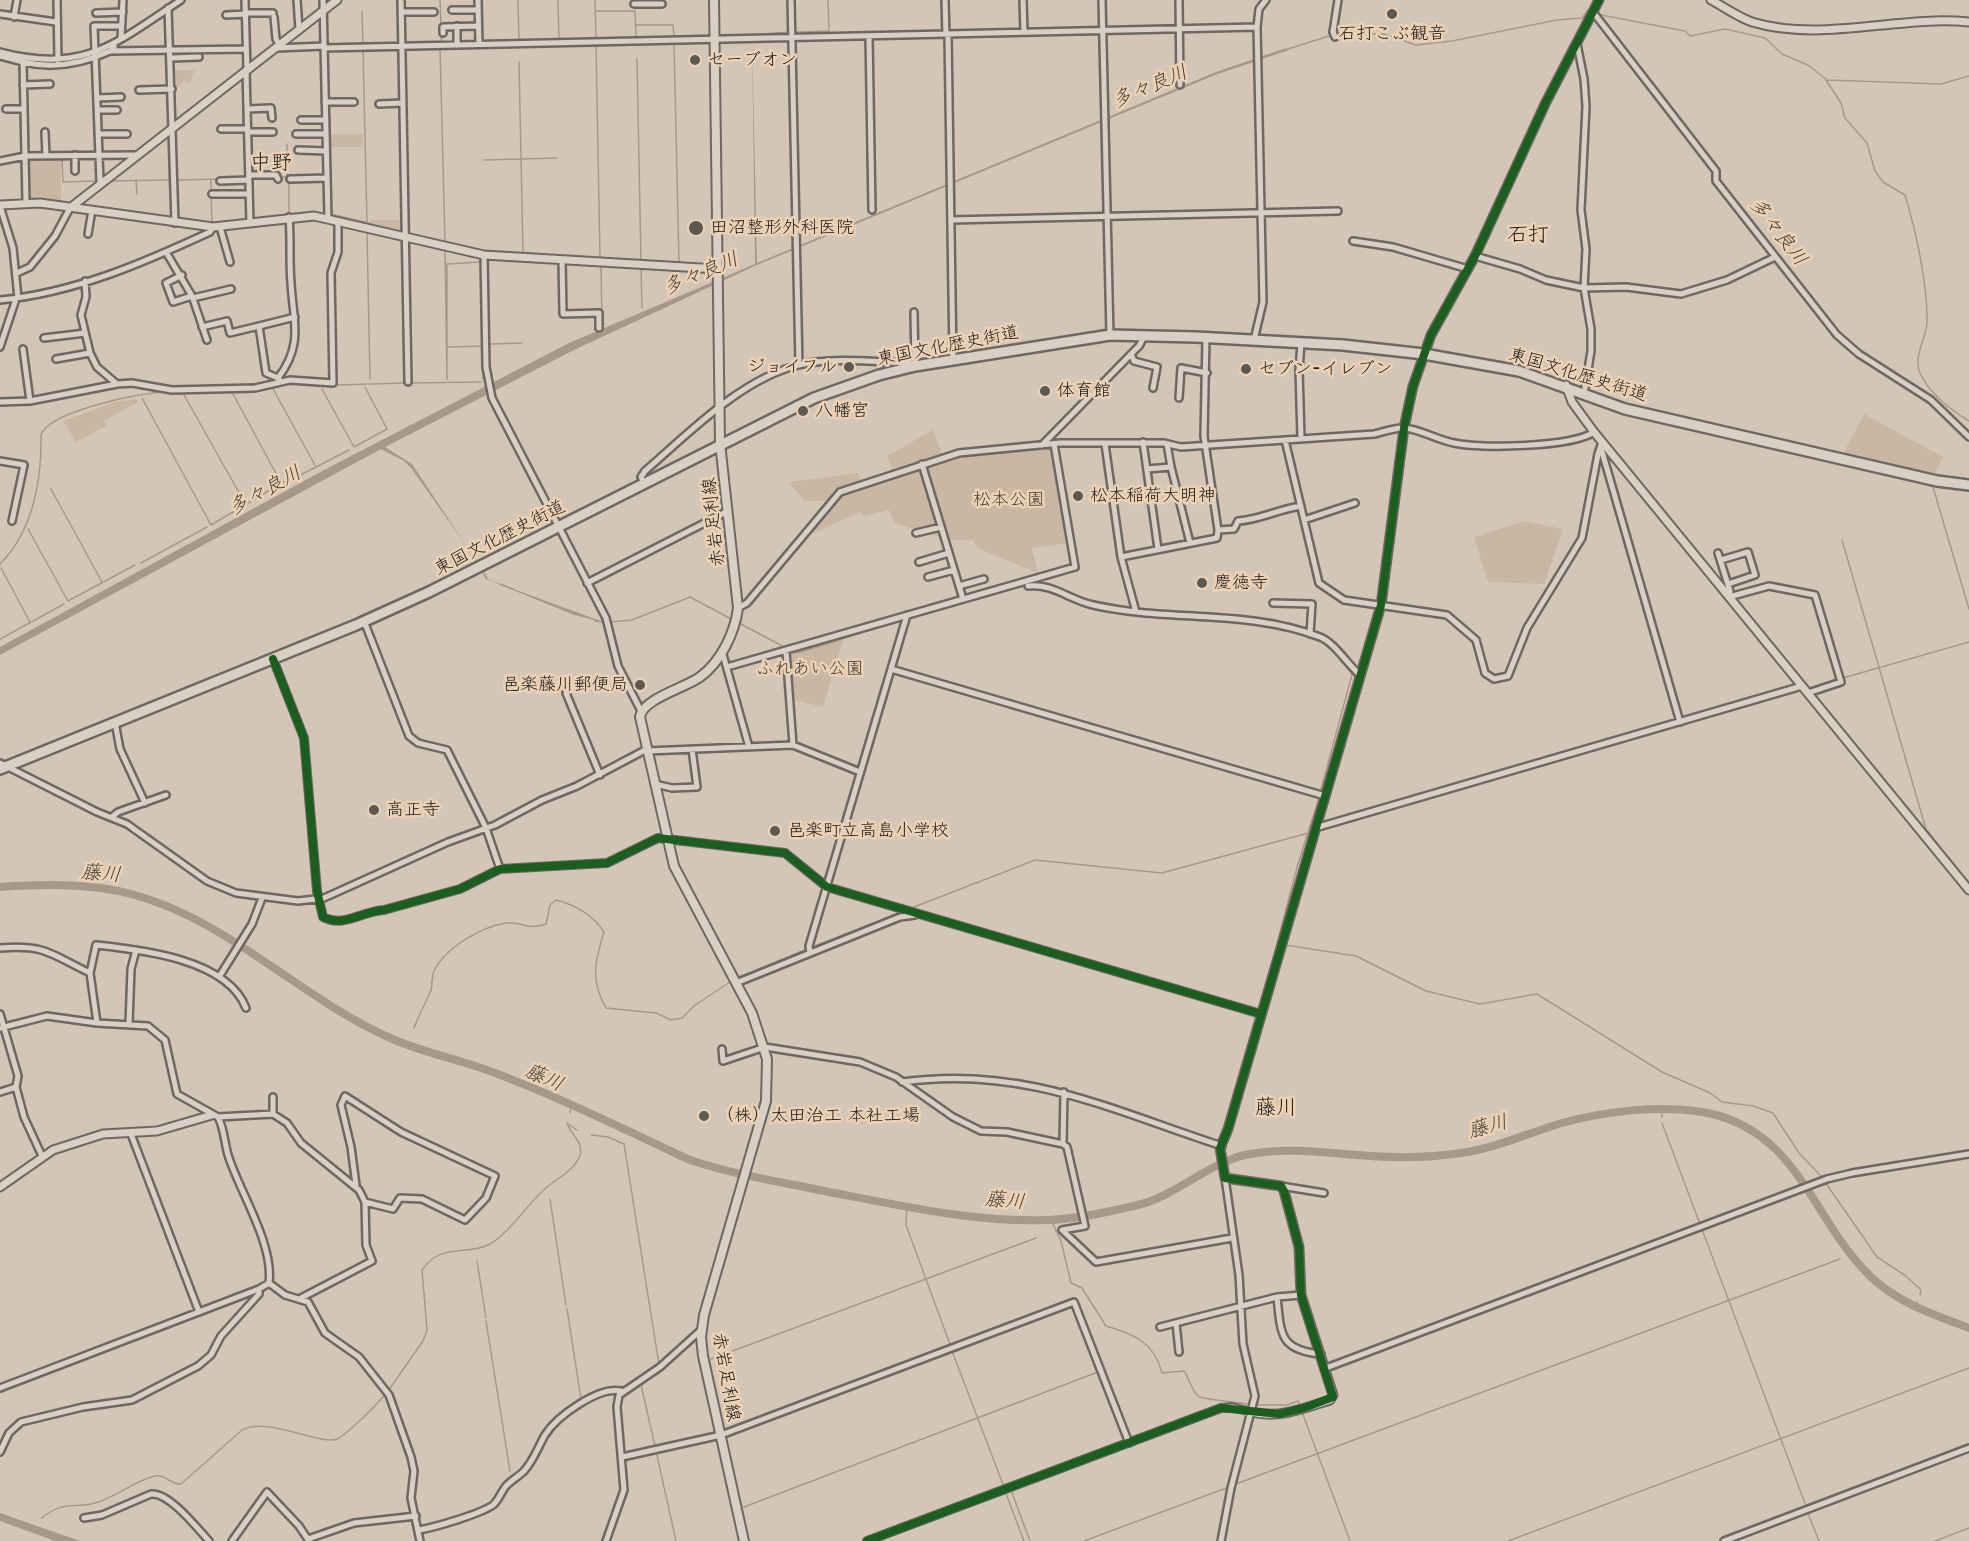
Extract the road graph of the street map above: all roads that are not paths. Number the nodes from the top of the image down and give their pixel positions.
1 (17, 0) edge
2 (57, 0) edge
3 (123, 0) edge
4 (181, 0) edge
5 (245, 0) edge
6 (297, 0) edge
7 (323, 0) edge
8 (337, 0) edge
9 (401, 0) edge
10 (478, 0) edge
11 (714, 0) edge
12 (791, 0) edge
13 (945, 0) edge
14 (1023, 0) edge
15 (1102, 0) edge
16 (1179, 0) edge
17 (1266, 0) edge
18 (1338, 0) edge
19 (1711, 0) edge
20 (1596, 1) edge
21 (634, 3) dead end
22 (662, 4) dead end
23 (168, 8) junction
24 (452, 10) dead end
25 (478, 10) junction
26 (323, 11) junction
27 (123, 12) junction
28 (401, 12) junction
29 (434, 12) dead end
30 (1593, 12) junction
31 (96, 13) dead end
32 (0, 14) edge
33 (246, 14) junction
34 (226, 15) dead end
35 (14, 17) junction
36 (56, 22) junction
37 (1969, 22) edge
38 (122, 26) junction
39 (457, 26) junction
40 (478, 26) junction
41 (1257, 27) junction
42 (299, 29) junction
43 (1180, 29) junction
44 (1103, 31) junction
45 (443, 33) dead end
46 (1024, 33) junction
47 (947, 35) junction
48 (869, 36) junction
49 (1335, 37) dead end
50 (791, 38) junction
51 (121, 39) junction
52 (715, 39) junction
53 (114, 44) junction
54 (457, 44) junction
55 (479, 44) junction
56 (1577, 44) junction
57 (276, 46) junction
58 (402, 46) junction
59 (324, 47) junction
60 (246, 49) junction
61 (171, 50) junction
62 (110, 51) junction
63 (0, 54) edge
64 (96, 55) junction
65 (199, 57) dead end
66 (171, 58) junction
67 (58, 61) junction
68 (23, 62) junction
69 (247, 69) junction
70 (50, 84) dead end
71 (23, 85) junction
72 (1180, 85) dead end
73 (172, 89) junction
74 (139, 90) dead end
75 (98, 98) junction
76 (121, 98) dead end
77 (325, 102) junction
78 (354, 102) dead end
79 (379, 104) dead end
80 (403, 104) junction
81 (6, 109) dead end
82 (24, 109) junction
83 (247, 109) junction
84 (98, 110) junction
85 (117, 110) dead end
86 (272, 118) dead end
87 (301, 120) dead end
88 (326, 120) junction
89 (172, 126) junction
90 (221, 129) dead end
91 (248, 131) junction
92 (45, 132) dead end
93 (273, 132) dead end
94 (98, 134) junction
95 (127, 134) dead end
96 (296, 134) dead end
97 (326, 134) junction
98 (298, 150) dead end
99 (327, 151) junction
100 (136, 154) junction
101 (75, 155) junction
102 (99, 155) junction
103 (25, 156) junction
104 (46, 156) junction
105 (0, 161) edge
106 (75, 171) dead end
107 (249, 178) junction
108 (327, 178) junction
109 (279, 179) dead end
110 (290, 179) dead end
111 (220, 181) dead end
112 (100, 182) junction
113 (212, 194) dead end
114 (249, 194) junction
115 (26, 202) junction
116 (0, 205) edge
117 (70, 208) junction
118 (92, 210) junction
119 (872, 210) dead end
120 (1338, 211) dead end
121 (1261, 213) junction
122 (1107, 216) junction
123 (289, 217) junction
124 (328, 218) junction
125 (339, 220) junction
126 (951, 220) junction
127 (175, 223) junction
128 (250, 223) junction
129 (217, 227) junction
130 (88, 234) dead end
131 (406, 238) junction
132 (1353, 242) dead end
133 (166, 252) junction
134 (484, 255) junction
135 (1475, 256) junction
136 (1775, 256) junction
137 (562, 260) junction
138 (230, 262) dead end
139 (1468, 268) junction
140 (718, 269) junction
141 (17, 273) junction
142 (182, 275) junction
143 (85, 281) junction
144 (1584, 288) junction
145 (231, 289) dead end
146 (193, 297) junction
147 (17, 298) junction
148 (0, 300) edge
149 (914, 312) dead end
150 (295, 317) junction
151 (259, 326) junction
152 (202, 327) junction
153 (599, 328) dead end
154 (85, 333) junction
155 (1145, 335) junction
156 (1110, 336) junction
157 (44, 338) dead end
158 (1206, 338) junction
159 (207, 339) dead end
160 (1254, 340) junction
161 (1301, 344) junction
162 (0, 347) edge
163 (23, 349) dead end
164 (90, 352) junction
165 (1131, 354) junction
166 (1424, 354) junction
167 (56, 359) dead end
168 (953, 359) junction
169 (800, 365) junction
170 (915, 366) junction
171 (1207, 373) junction
172 (279, 379) junction
173 (408, 382) dead end
174 (117, 384) junction
175 (1566, 386) junction
176 (1153, 388) dead end
177 (1584, 394) junction
178 (1179, 398) dead end
179 (30, 401) junction
180 (0, 402) edge
181 (720, 407) junction
182 (1404, 428) junction
183 (1594, 432) junction
184 (1969, 437) edge
185 (1301, 438) junction
186 (1285, 440) junction
187 (1143, 442) junction
188 (720, 443) junction
189 (1054, 444) junction
190 (1105, 444) junction
191 (1167, 444) junction
192 (1042, 445) junction
193 (1205, 445) junction
194 (1601, 445) junction
195 (0, 461) edge
196 (922, 464) junction
197 (1171, 467) junction
198 (1147, 469) junction
199 (644, 483) junction
200 (1969, 485) edge
201 (1355, 503) dead end
202 (1301, 506) junction
203 (728, 511) junction
204 (1304, 520) junction
205 (12, 521) dead end
206 (558, 527) junction
207 (941, 527) junction
208 (1218, 530) junction
209 (916, 533) dead end
210 (1190, 543) junction
211 (1158, 549) junction
212 (949, 553) junction
213 (1718, 553) dead end
214 (1121, 557) junction
215 (1721, 560) junction
216 (919, 562) dead end
217 (954, 570) junction
218 (928, 577) dead end
219 (984, 579) dead end
220 (587, 583) junction
221 (1728, 584) junction
222 (959, 586) junction
223 (1028, 586) dead end
224 (1729, 597) junction
225 (963, 599) junction
226 (1273, 603) dead end
227 (1381, 604) junction
228 (738, 608) junction
229 (1136, 612) junction
230 (907, 615) junction
231 (364, 621) junction
232 (1310, 634) junction
233 (722, 651) junction
234 (786, 651) junction
235 (273, 658) junction
236 (727, 667) junction
237 (891, 669) junction
238 (1360, 675) junction
239 (1802, 686) junction
240 (566, 693) dead end
241 (1808, 693) junction
242 (640, 711) junction
243 (114, 722) junction
244 (1680, 722) junction
245 (793, 745) junction
246 (748, 747) junction
247 (692, 749) junction
248 (647, 750) junction
249 (2, 766) edge
250 (860, 772) junction
251 (600, 774) junction
252 (655, 784) junction
253 (166, 795) dead end
254 (1324, 796) junction
255 (146, 803) junction
256 (108, 818) junction
257 (486, 828) junction
258 (1315, 828) junction
259 (666, 838) junction
260 (500, 869) junction
261 (827, 887) junction
262 (1969, 890) edge
263 (262, 898) junction
264 (318, 900) junction
265 (915, 914) junction
266 (0, 948) edge
267 (136, 950) junction
268 (810, 953) junction
269 (90, 973) junction
270 (219, 977) junction
271 (735, 981) junction
272 (246, 1008) dead end
273 (0, 1014) edge
274 (1261, 1014) junction
275 (97, 1023) junction
276 (129, 1024) junction
277 (2, 1027) edge
278 (765, 1047) junction
279 (722, 1049) dead end
280 (902, 1082) junction
281 (16, 1087) junction
282 (0, 1092) edge
283 (1064, 1092) junction
284 (273, 1097) dead end
285 (273, 1114) junction
286 (215, 1116) junction
287 (130, 1134) junction
288 (1063, 1144) junction
289 (1222, 1146) junction
290 (1969, 1154) edge
291 (42, 1156) junction
292 (1225, 1178) junction
293 (356, 1185) junction
294 (1281, 1186) junction
295 (0, 1187) edge
296 (1324, 1192) dead end
297 (365, 1202) junction
298 (1232, 1238) junction
299 (269, 1282) junction
300 (259, 1289) junction
301 (1300, 1295) junction
302 (1277, 1297) junction
303 (301, 1298) junction
304 (1240, 1306) junction
305 (199, 1312) junction
306 (1176, 1323) junction
307 (1160, 1327) dead end
308 (701, 1330) junction
309 (1179, 1352) dead end
310 (1321, 1354) junction
311 (1326, 1368) junction
312 (0, 1388) edge
313 (621, 1392) junction
314 (1252, 1412) junction
315 (721, 1435) junction
316 (1129, 1443) junction
317 (1969, 1448) edge
318 (0, 1452) edge
319 (622, 1457) junction
320 (416, 1516) junction
321 (84, 1518) dead end
322 (419, 1530) junction
323 (308, 1540) edge
324 (209, 1541) edge
325 (232, 1541) edge
326 (420, 1541) edge
327 (606, 1541) edge
328 (744, 1541) edge
329 (867, 1541) edge
330 (1221, 1541) edge
331 (1724, 1541) edge

1 - 35 street
2 - 36 street
3 - 27 street
4 - 23 street
5 - 33 street
6 - 42 street
7 - 26 street
8 - 26 street
9 - 28 street
10 - 25 street
11 - 52 main road, 赤岩足利線
12 - 50 street
13 - 47 street
14 - 46 street
15 - 44 street
16 - 43 street
17 - 41 street
18 - 49 street
19 - 37 street
20 - 30 street
21 - 22 street
23 - 51 street
23 - 61 street
24 - 25 street
25 - 40 street
26 - 42 street
26 - 59 street
27 - 31 street
27 - 38 street
28 - 29 street
28 - 58 street
30 - 56 street
30 - 136 street
32 - 35 street
33 - 34 street
33 - 57 street
33 - 60 street
35 - 36 street
36 - 67 street
38 - 51 street
38 - 64 street
39 - 40 street
39 - 45 street
39 - 54 street
40 - 55 street
41 - 43 street
41 - 121 street
42 - 57 street
43 - 44 street
43 - 72 street
44 - 46 street
44 - 122 street
46 - 47 street
47 - 48 street
47 - 126 street
48 - 50 street
48 - 119 street
50 - 52 street
50 - 169 street
51 - 53 street
52 - 55 street
52 - 140 main road, 赤岩足利線
53 - 62 street
53 - 64 street
54 - 55 street
54 - 58 street
56 - 135 street
56 - 144 street
57 - 59 street
57 - 69 street
58 - 59 street
58 - 80 street
59 - 77 street
60 - 61 street
60 - 69 street
61 - 62 street
61 - 66 street
62 - 64 street
63 - 67 street
63 - 68 street
64 - 67 street
64 - 68 street
64 - 75 street
65 - 66 street
66 - 73 street
68 - 71 street
69 - 83 street
69 - 89 street
70 - 71 street
71 - 82 street
73 - 74 street
73 - 89 street
75 - 76 street
75 - 84 street
77 - 78 street
77 - 88 street
79 - 80 street
80 - 131 street
81 - 82 street
82 - 103 street
83 - 86 street
83 - 91 street
84 - 85 street
84 - 94 street
87 - 88 street
88 - 97 street
89 - 100 street
89 - 127 street
90 - 91 street
91 - 93 street
91 - 107 street
92 - 104 street
94 - 95 street
94 - 102 street
96 - 97 street
97 - 99 street
98 - 99 street
99 - 108 street
100 - 102 street
100 - 112 street
101 - 102 street
101 - 104 street
101 - 106 street
102 - 112 street
103 - 104 street
103 - 105 street
103 - 115 street
107 - 109 street
107 - 111 street
107 - 114 street
108 - 110 street
108 - 124 street
112 - 117 street
113 - 114 street
114 - 128 street
115 - 116 street
115 - 117 street
116 - 141 street
117 - 118 street
117 - 141 street
118 - 127 street
118 - 130 street
120 - 121 street
121 - 122 street
121 - 160 street
122 - 126 street
122 - 156 street
123 - 124 street
123 - 128 street
123 - 150 street
124 - 125 street
125 - 131 street
125 - 172 street
126 - 168 street
127 - 129 street
128 - 129 street
129 - 133 street
129 - 138 street
131 - 134 street
131 - 173 street
132 - 139 street
133 - 142 street
133 - 143 street
134 - 137 street
134 - 206 street
135 - 139 street
135 - 144 street
136 - 144 street
136 - 184 street
137 - 140 street
137 - 153 street
139 - 166 street
140 - 181 main road, 赤岩足利線
141 - 147 street
142 - 146 street
142 - 146 street
143 - 147 street
143 - 154 street
144 - 177 street
145 - 146 street
146 - 152 street
147 - 148 street
147 - 162 street
149 - 170 street
150 - 151 street
150 - 172 street
151 - 152 street
151 - 172 street
152 - 159 street
154 - 157 street
154 - 164 street
155 - 156 highway, 東国文化歴史街道
155 - 158 highway, 東国文化歴史街道
155 - 165 street
156 - 168 highway, 東国文化歴史街道
158 - 160 highway, 東国文化歴史街道
158 - 171 street
160 - 161 highway, 東国文化歴史街道
161 - 166 highway, 東国文化歴史街道
161 - 185 street
163 - 179 street
164 - 167 street
164 - 174 street
165 - 176 street
165 - 192 street
166 - 175 highway, 東国文化歴史街道
166 - 182 street
168 - 170 highway, 東国文化歴史街道
169 - 170 street
169 - 181 street
170 - 188 highway, 東国文化歴史街道
171 - 178 street
171 - 193 street
172 - 174 street
174 - 179 street
175 - 177 highway, 東国文化歴史街道
175 - 183 street
177 - 200 highway, 東国文化歴史街道
179 - 180 street
181 - 188 main road, 赤岩足利線
181 - 199 street
182 - 183 street
182 - 185 street
182 - 227 street
183 - 194 street
185 - 186 street
186 - 193 street
186 - 202 street
187 - 190 street
187 - 191 street
187 - 198 street
188 - 199 highway, 東国文化歴史街道
188 - 203 main road, 赤岩足利線
189 - 190 street
189 - 192 street
189 - 225 street
190 - 214 street
191 - 193 street
191 - 197 street
192 - 196 street
193 - 208 street
194 - 224 street
194 - 227 street
194 - 244 street
195 - 205 street
196 - 207 street
196 - 228 street
197 - 198 street
197 - 210 street
198 - 211 street
199 - 206 highway, 東国文化歴史街道
201 - 204 street
202 - 204 street
202 - 208 street
203 - 220 street
203 - 228 main road, 赤岩足利線
204 - 227 street
206 - 220 street
206 - 231 highway, 東国文化歴史街道
207 - 209 street
207 - 212 street
208 - 210 street
210 - 211 street
211 - 214 street
212 - 216 street
212 - 217 street
213 - 215 street
214 - 229 street
215 - 221 street
215 - 221 street
217 - 218 street
217 - 222 street
219 - 222 street
220 - 242 street
221 - 224 street
222 - 225 street
223 - 229 street
224 - 239 street
224 - 241 street
225 - 230 street
226 - 232 street
227 - 238 street
228 - 233 main road, 赤岩足利線
229 - 232 street
230 - 234 street
230 - 237 street
231 - 235 highway, 東国文化歴史街道
231 - 257 street
232 - 238 street
233 - 236 street
233 - 242 main road, 赤岩足利線
234 - 236 street
234 - 245 street
235 - 243 highway, 東国文化歴史街道
235 - 264 street
236 - 246 street
237 - 250 street
237 - 254 street
238 - 254 street
239 - 241 street
239 - 244 street
240 - 251 street
241 - 262 street
242 - 248 main road
243 - 249 highway, 東国文化歴史街道
243 - 255 street
244 - 258 street
245 - 246 street
245 - 250 street
246 - 247 street
247 - 248 street
247 - 252 street
248 - 251 street
248 - 252 main road
249 - 256 street
250 - 261 street
251 - 257 street
252 - 259 main road
253 - 255 street
254 - 258 street
255 - 256 street
256 - 263 street
257 - 260 street
257 - 264 street
258 - 274 street
259 - 260 street
259 - 261 street
259 - 271 main road
260 - 264 street
261 - 265 street
261 - 268 street
263 - 264 street
263 - 270 street
265 - 268 street
265 - 274 street
266 - 269 street
267 - 269 street
267 - 270 street
267 - 276 street
268 - 271 street
269 - 275 street
270 - 272 street
271 - 278 main road
273 - 277 street
274 - 289 street
275 - 276 street
275 - 277 street
276 - 286 street
277 - 281 street
278 - 279 street
278 - 280 street
278 - 308 main road, 赤岩足利線
280 - 283 street
280 - 288 street
281 - 282 street
281 - 291 street
283 - 288 street
283 - 289 street
284 - 285 street
285 - 286 street
285 - 293 street
286 - 287 street
286 - 299 street
287 - 291 street
287 - 305 street
288 - 298 street
289 - 292 street
290 - 311 street
291 - 295 street
292 - 294 street
292 - 298 street
293 - 297 street
293 - 297 street
294 - 296 street
294 - 301 street
297 - 303 street
298 - 304 street
299 - 300 street
299 - 303 street
300 - 305 street
300 - 318 street
301 - 302 street
301 - 310 street
302 - 304 street
302 - 310 street
303 - 320 street
304 - 306 street
304 - 314 street
305 - 312 street
306 - 307 street
306 - 309 street
308 - 313 street
308 - 315 main road, 赤岩足利線
310 - 311 street
311 - 314 street
313 - 319 street
313 - 322 street
314 - 316 street
314 - 330 street
315 - 316 street
315 - 319 street
315 - 328 main road, 赤岩足利線
316 - 329 street
317 - 331 street
319 - 327 street
320 - 322 street
320 - 323 street
321 - 324 street
322 - 326 street
323 - 325 street

